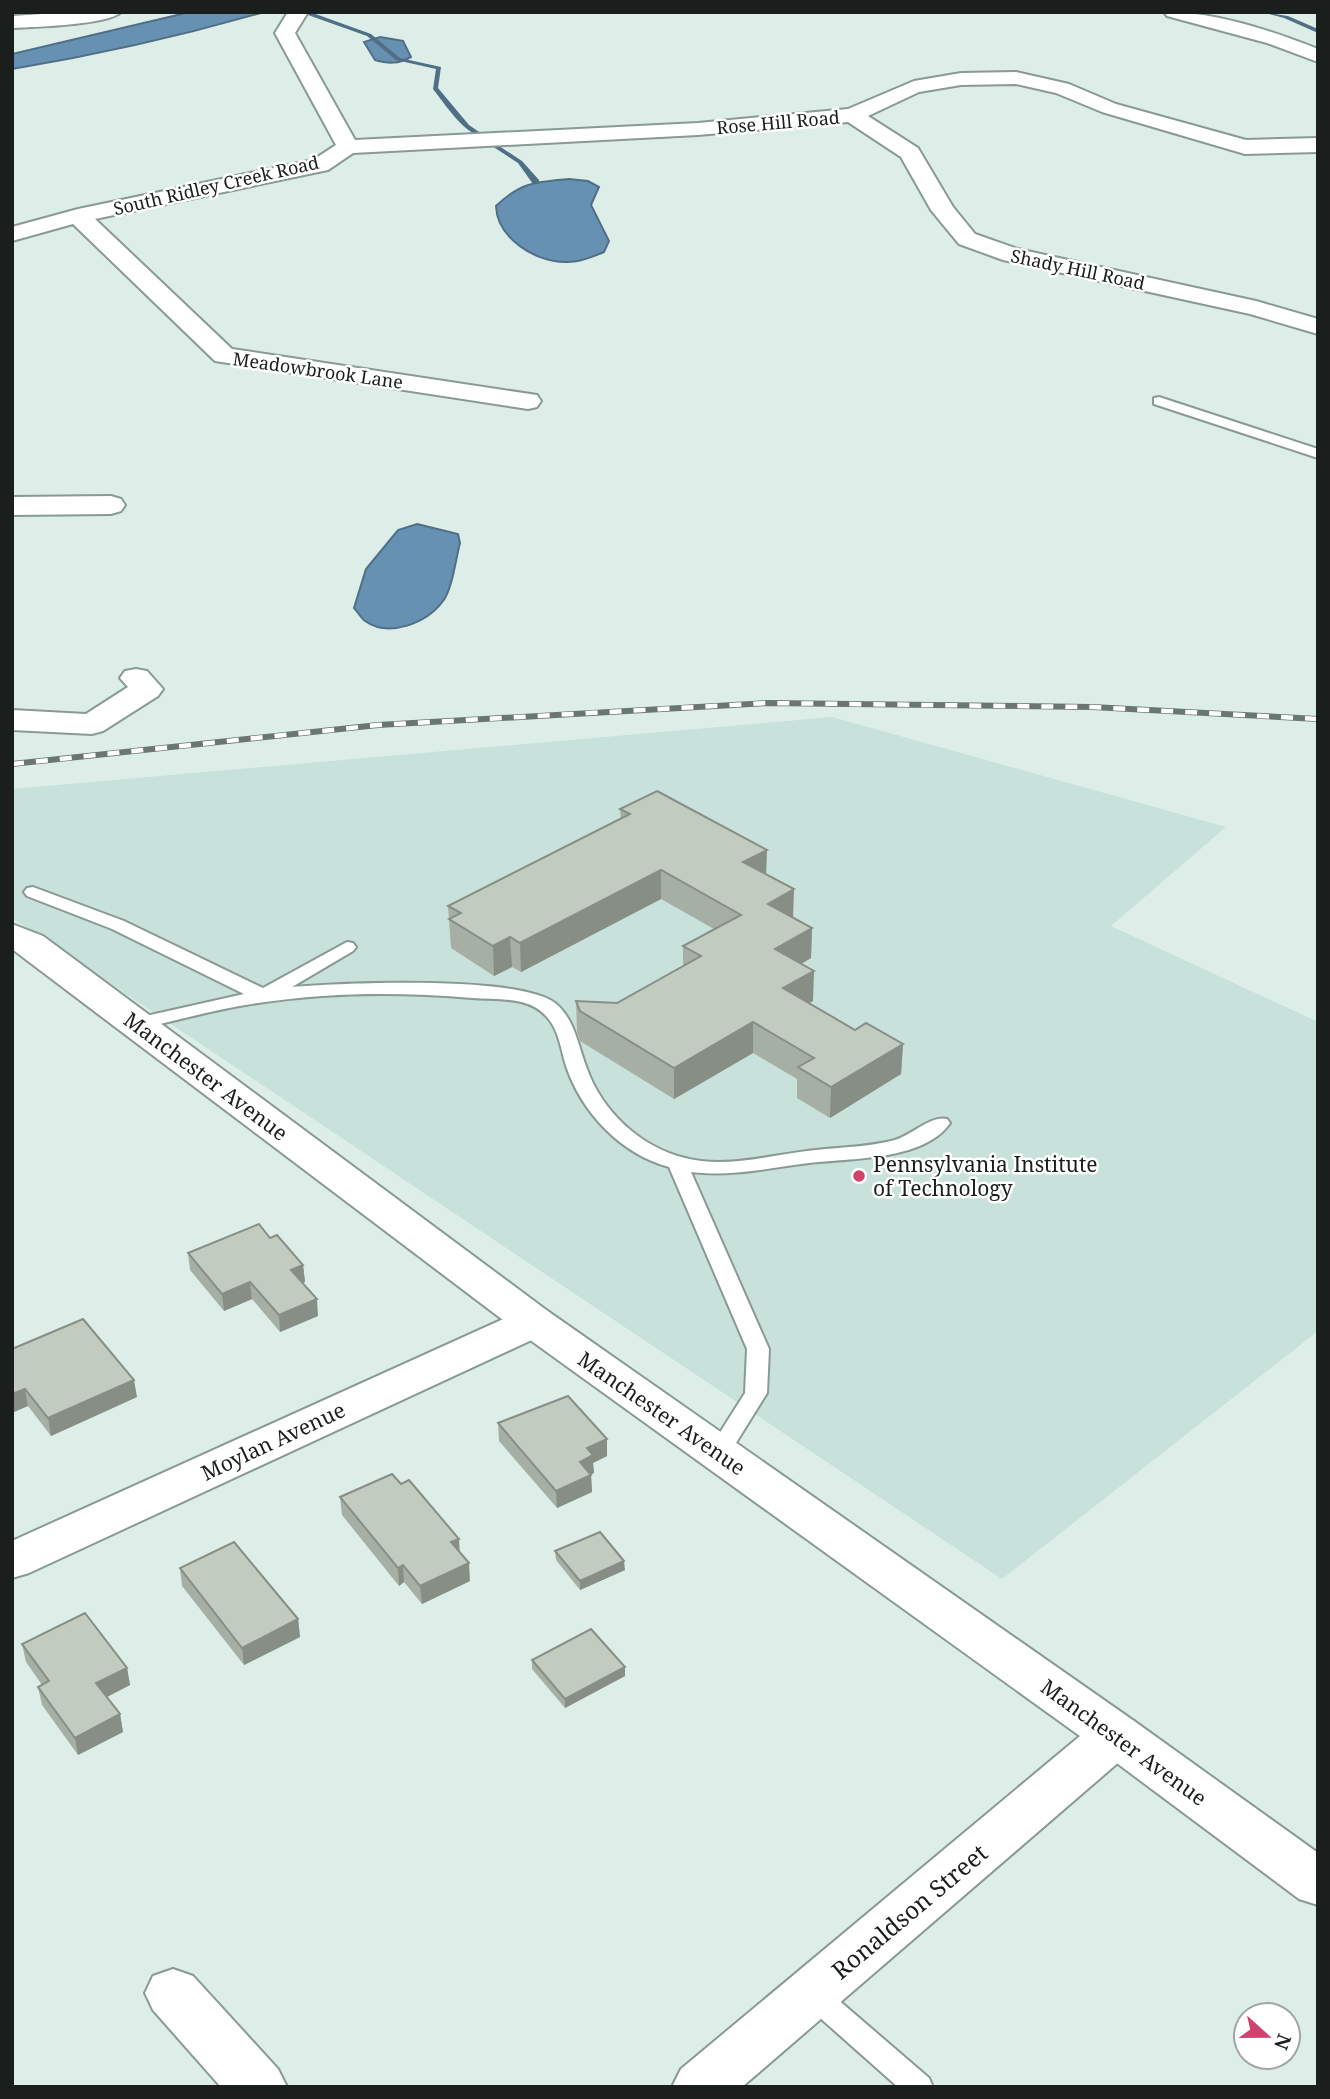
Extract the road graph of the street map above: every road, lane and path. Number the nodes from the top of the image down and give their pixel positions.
1 (111, 12) edge
2 (298, 12) edge
3 (1174, 12) edge
4 (12, 22) edge
5 (1318, 55) edge
6 (852, 115) junction
7 (1318, 145) edge
8 (348, 147) junction
9 (78, 216) junction
10 (12, 234) edge
11 (1318, 327) edge
12 (528, 401) dead end
13 (1159, 401) dead end
14 (1318, 454) edge
15 (111, 505) dead end
16 (12, 506) edge
17 (136, 678) dead end
18 (12, 720) edge
19 (33, 892) dead end
20 (18, 943) edge
21 (347, 947) dead end
22 (264, 996) junction
23 (135, 1024) junction
24 (940, 1123) dead end
25 (678, 1165) junction
26 (534, 1322) junction
27 (718, 1453) junction
28 (12, 1560) edge
29 (1116, 1735) junction
30 (1318, 1883) edge
31 (173, 1993) dead end
32 (811, 1993) junction
33 (258, 2087) edge
34 (701, 2087) edge
35 (919, 2087) edge

1 - 4 street
2 - 8 street, South Ridley Creek Road
3 - 5 street
6 - 7 street, Rose Hill Road
6 - 8 street, Rose Hill Road
6 - 11 street, Shady Hill Road
8 - 9 street, South Ridley Creek Road
9 - 10 street, South Ridley Creek Road
9 - 12 street, Meadowbrook Lane
13 - 14 lane
15 - 16 street
17 - 18 street
19 - 22 lane
20 - 23 street, Manchester Avenue
21 - 22 lane
22 - 23 lane
22 - 25 lane
23 - 26 street, Manchester Avenue
24 - 25 lane
25 - 27 lane
26 - 27 street, Manchester Avenue
26 - 28 street, Moylan Avenue
27 - 29 street, Manchester Avenue
29 - 30 street, Manchester Avenue
29 - 32 street, Ronaldson Street
31 - 33 street
32 - 34 street, Ronaldson Street
32 - 35 lane

